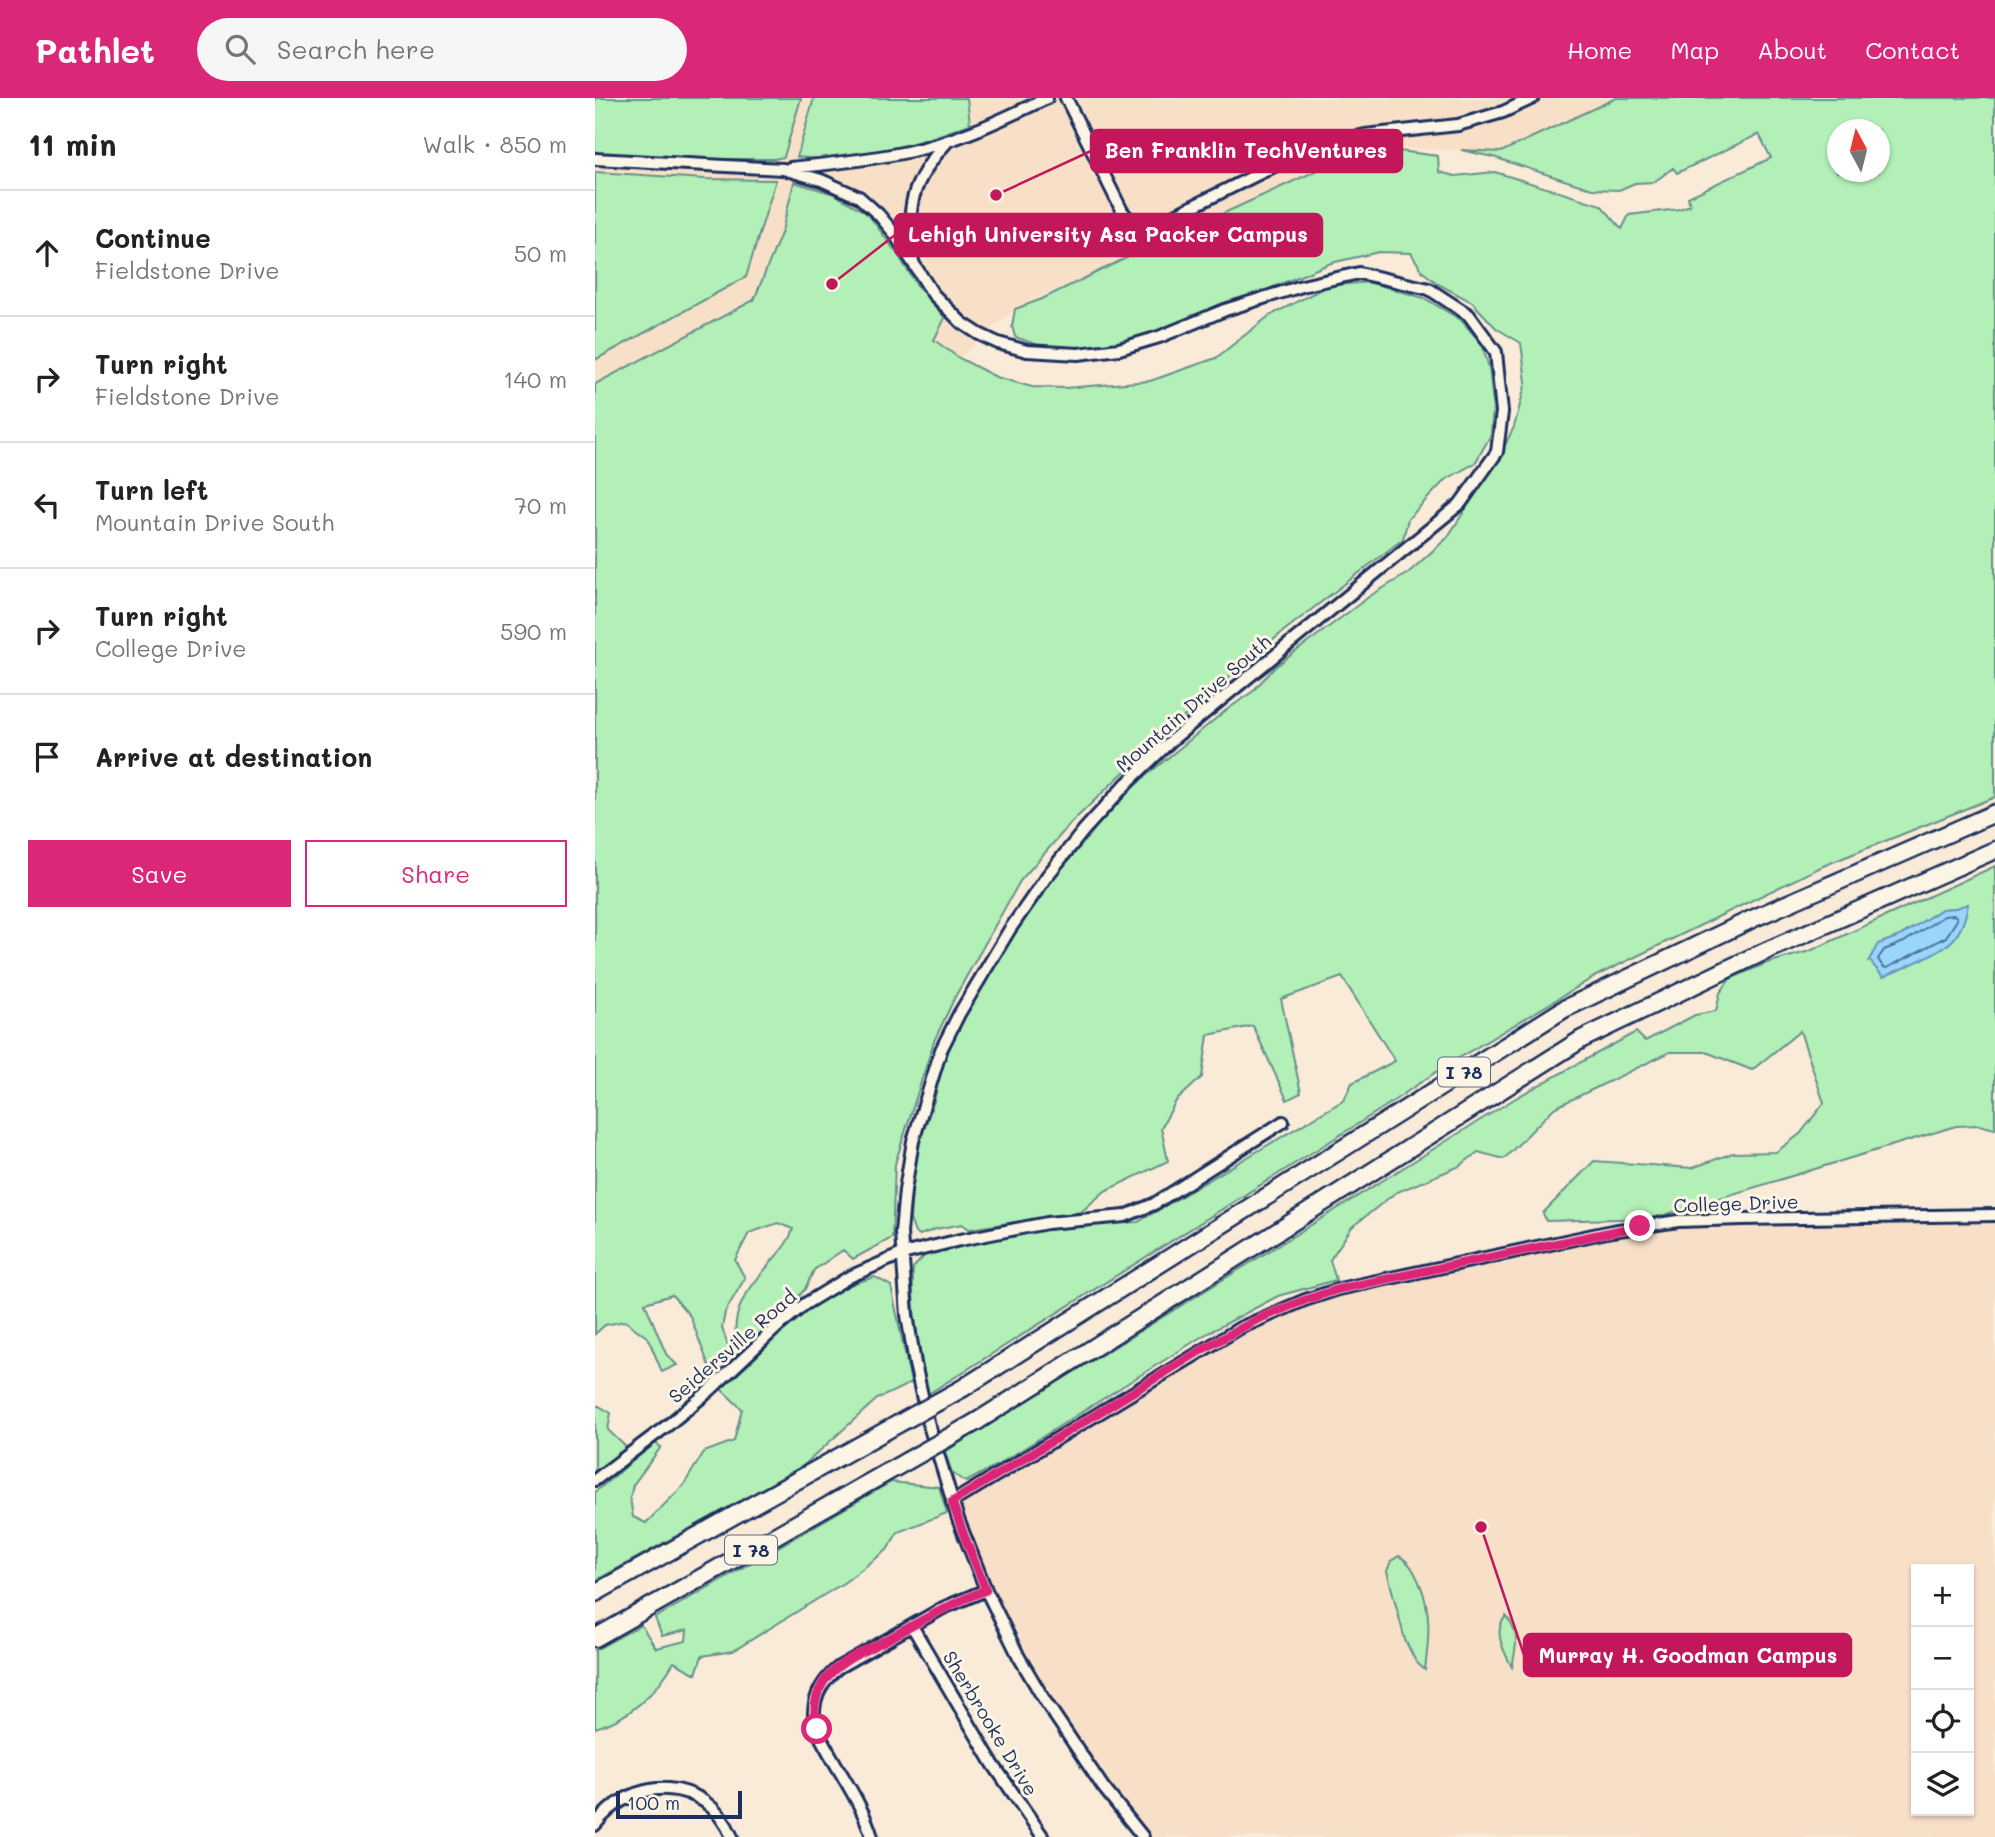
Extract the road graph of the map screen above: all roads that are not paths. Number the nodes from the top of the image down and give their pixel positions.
1 (1047, 98) edge
2 (1066, 98) edge
3 (1533, 98) edge
4 (949, 140) junction
5 (908, 152) junction
6 (595, 159) edge
7 (783, 169) junction
8 (922, 173) junction
9 (914, 264) junction
10 (1995, 813) edge
11 (1995, 850) edge
12 (1283, 1122) dead end
13 (1995, 1216) edge
14 (902, 1254) junction
15 (595, 1480) edge
16 (952, 1502) junction
17 (986, 1590) junction
18 (595, 1593) edge
19 (912, 1626) junction
20 (595, 1638) edge
21 (595, 1825) edge
22 (732, 1837) edge
23 (871, 1837) edge
24 (1043, 1837) edge
25 (1143, 1837) edge

1 - 4 street
2 - 3 street
4 - 5 street
4 - 8 street, Mountain Drive South
5 - 7 street
5 - 8 street
6 - 7 street, Mountain Drive South
7 - 9 street, Mountain Drive South
8 - 9 street, Mountain Drive South
9 - 14 street, Mountain Drive South
10 - 18 highway, I 78, bridge
11 - 20 highway, I 78, bridge
12 - 14 street, Seidersville Road
13 - 16 street, College Drive
14 - 15 street, Seidersville Road
14 - 16 street, Mountain Drive South
16 - 17 street, Mountain Drive South
17 - 19 street
17 - 25 street, Mountain Drive South
19 - 23 street
19 - 24 street, Sherbrooke Drive
21 - 22 street

